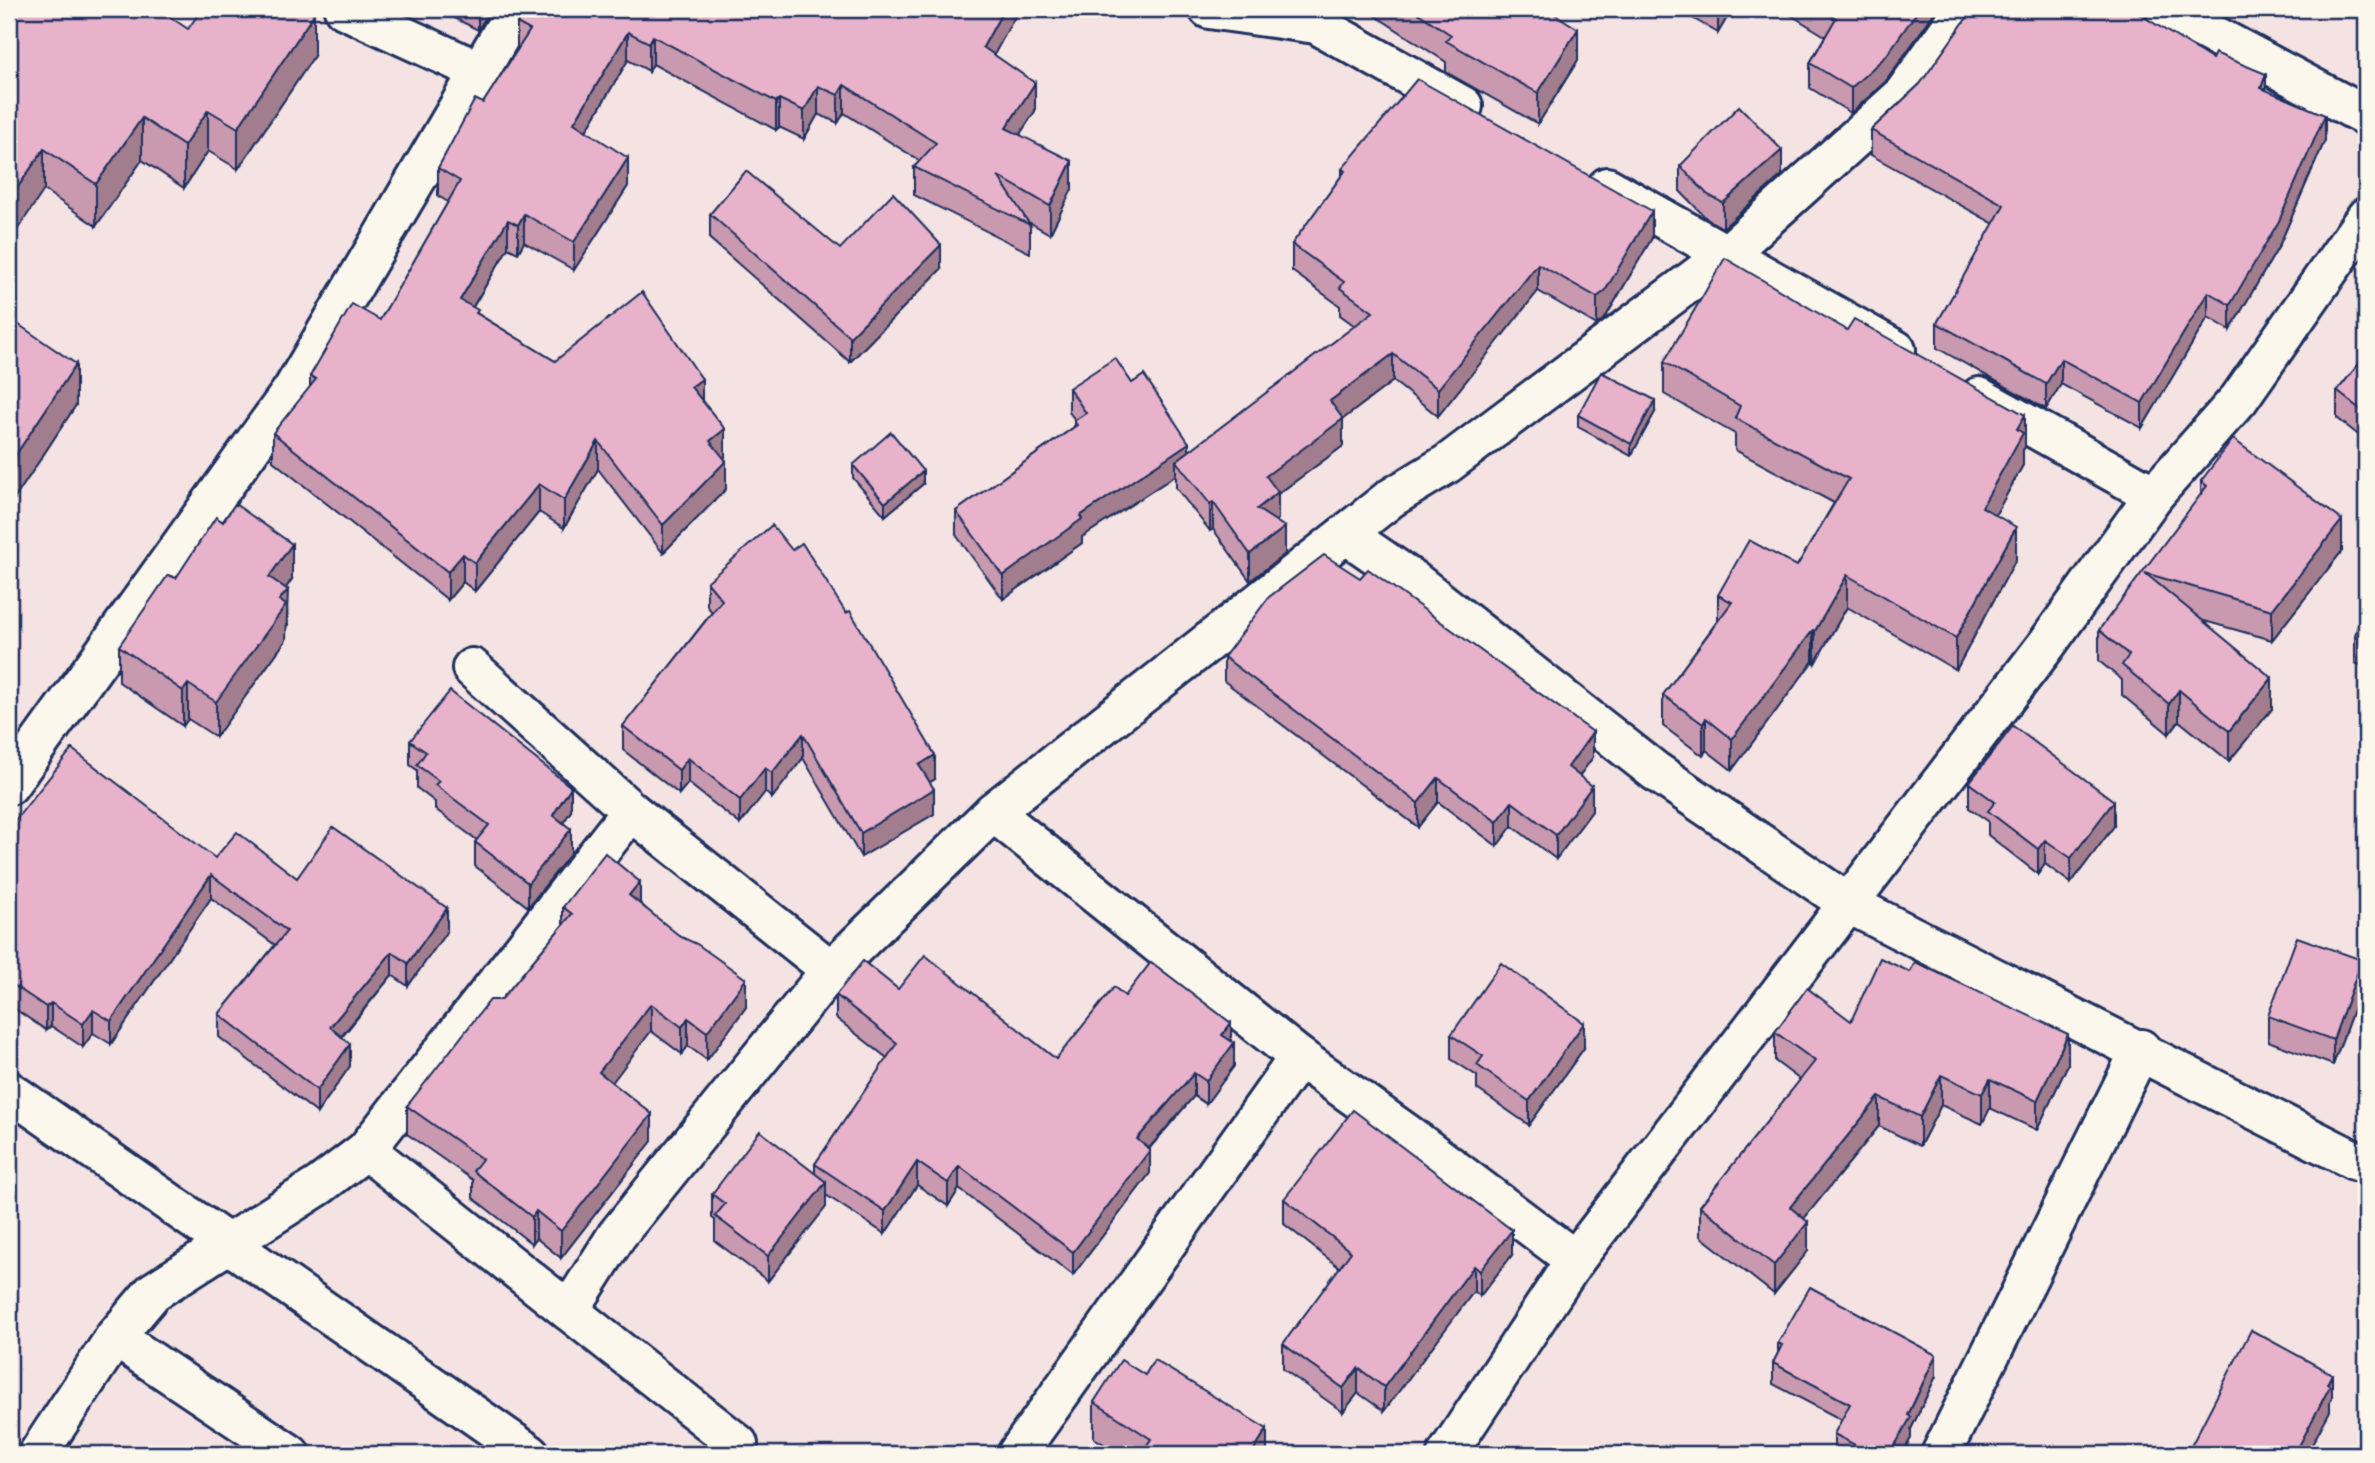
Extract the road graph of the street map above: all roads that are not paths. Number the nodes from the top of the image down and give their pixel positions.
1 (344, 9) edge
2 (516, 9) edge
3 (1209, 9) edge
4 (1964, 9) edge
5 (2165, 9) edge
6 (479, 71) junction
7 (2366, 116) edge
8 (1497, 126) edge
9 (1582, 173) edge
10 (2366, 217) edge
11 (1726, 255) junction
12 (2154, 495) junction
13 (1347, 536) junction
14 (472, 668) dead end
15 (9, 785) edge
16 (631, 811) junction
17 (993, 812) junction
18 (1849, 904) junction
19 (831, 970) junction
20 (2141, 1049) junction
21 (1299, 1058) junction
22 (9, 1091) edge
23 (366, 1150) junction
24 (2360, 1162) edge
25 (227, 1243) junction
26 (1575, 1261) junction
27 (569, 1311) junction
28 (115, 1337) junction
29 (740, 1451) edge
30 (38, 1454) edge
31 (289, 1454) edge
32 (530, 1454) edge
33 (1017, 1454) edge
34 (1447, 1454) edge
35 (1941, 1454) edge

1 - 6 street
2 - 6 street
3 - 8 street
4 - 11 street
5 - 7 street
6 - 15 street
9 - 11 street
10 - 12 street
11 - 12 street
11 - 13 street
12 - 18 street
13 - 17 street
13 - 18 street
14 - 16 street
16 - 19 street
16 - 23 street
17 - 19 street
17 - 21 street
18 - 20 street
18 - 26 street
19 - 27 street
20 - 24 street
20 - 35 street
21 - 26 street
21 - 33 street
22 - 25 street
23 - 25 street
23 - 27 street
25 - 28 street
25 - 32 street
26 - 34 street
27 - 29 street
28 - 30 street
28 - 31 street

